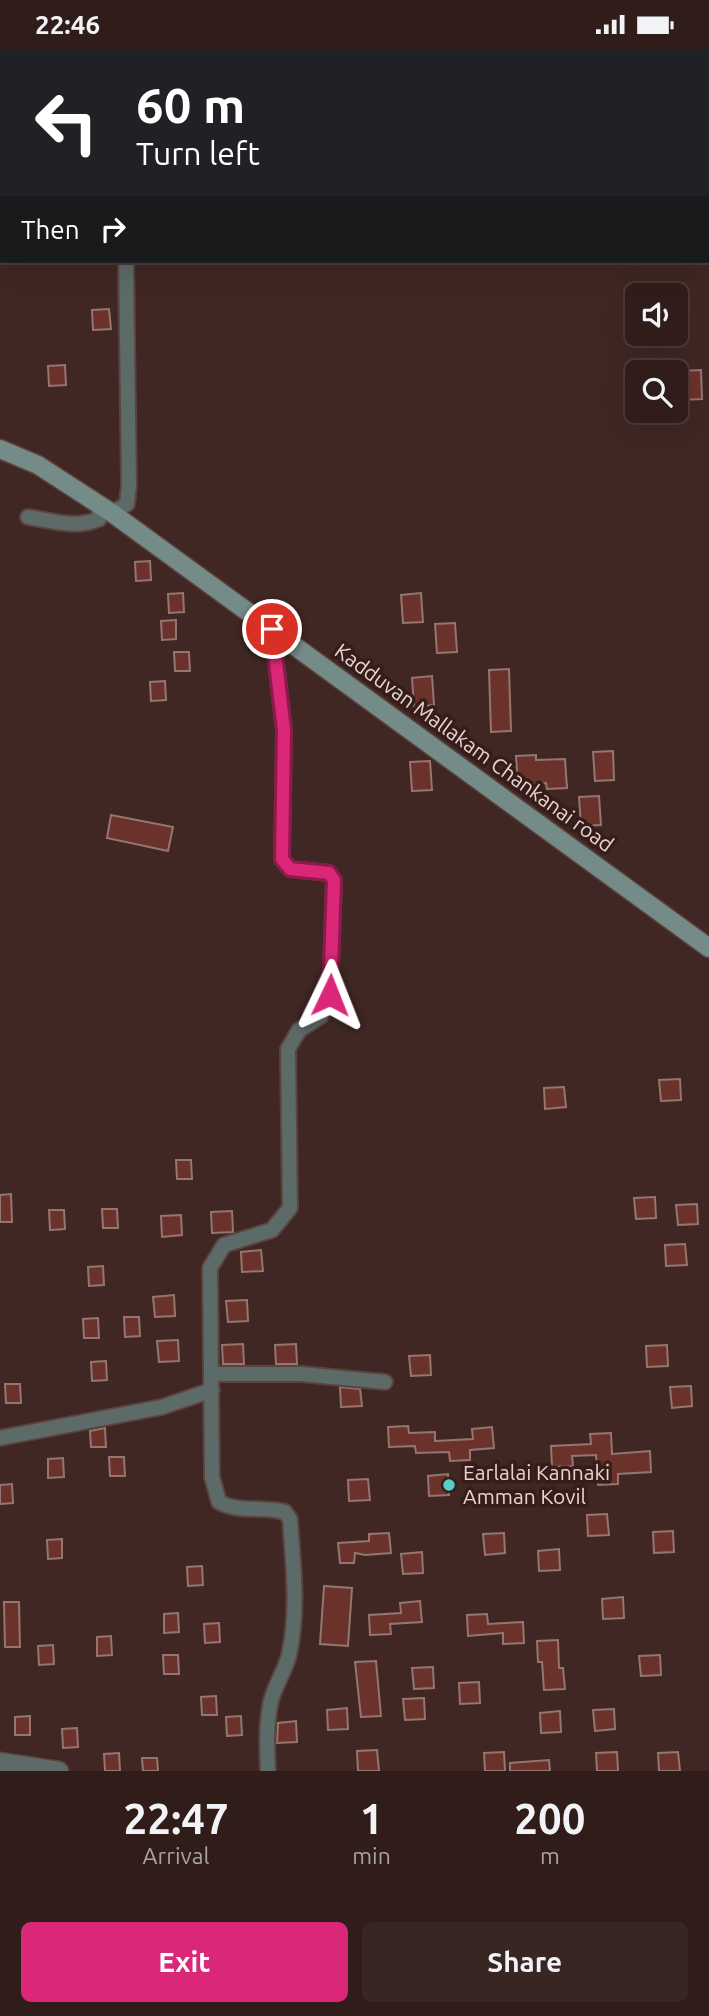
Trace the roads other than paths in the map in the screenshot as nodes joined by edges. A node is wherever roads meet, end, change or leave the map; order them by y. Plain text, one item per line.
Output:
1 (126, 263) edge
2 (0, 449) edge
3 (106, 509) junction
4 (28, 517) dead end
5 (272, 629) junction
6 (709, 949) edge
7 (212, 1374) junction
8 (385, 1382) dead end
9 (212, 1390) junction
10 (0, 1438) edge
11 (0, 1762) edge
12 (60, 1771) edge
13 (268, 1771) edge

1 - 3 street
2 - 3 main road, Kadduvan Mallakam Chankanai road
3 - 4 street
3 - 5 main road, Kadduvan Mallakam Chankanai road
5 - 6 main road, Kadduvan Mallakam Chankanai road
5 - 7 street
7 - 8 street
7 - 9 street
9 - 10 street
9 - 13 street
11 - 12 street

